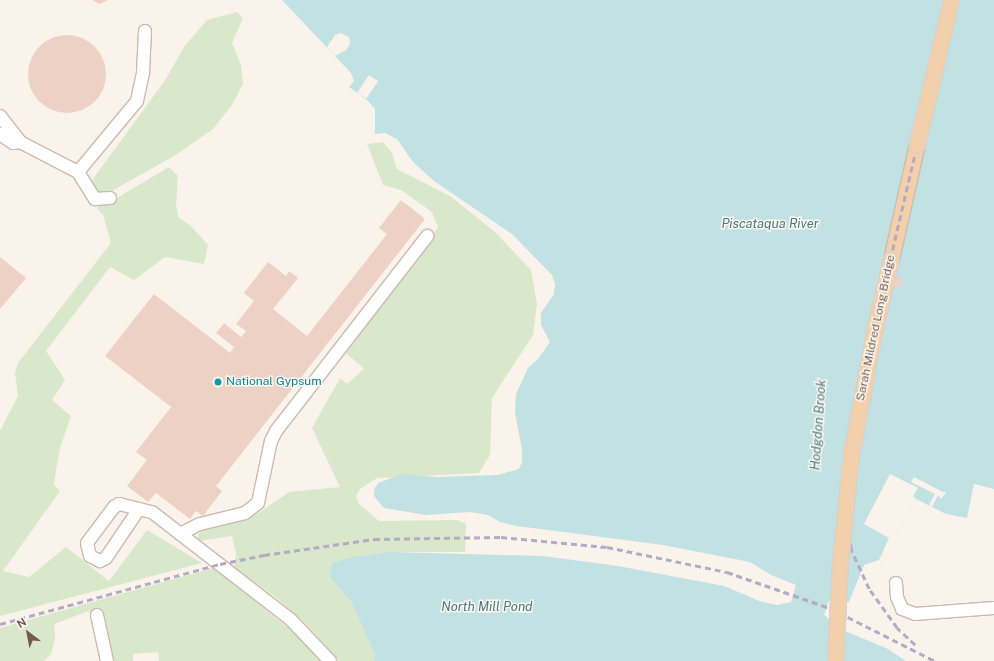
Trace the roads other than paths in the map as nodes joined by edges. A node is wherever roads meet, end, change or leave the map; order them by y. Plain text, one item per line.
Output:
1 (951, 0) edge
2 (145, 31) dead end
3 (0, 116) edge
4 (0, 134) edge
5 (20, 142) junction
6 (78, 172) junction
7 (110, 198) dead end
8 (427, 236) dead end
9 (139, 509) junction
10 (180, 534) junction
11 (896, 583) dead end
12 (994, 608) edge
13 (97, 615) dead end
14 (107, 661) edge
15 (330, 661) edge
16 (835, 661) edge

1 - 16 main road, Sarah Mildred Long Bridge, bridge
2 - 6 street
3 - 5 street
4 - 5 street
5 - 6 street
6 - 7 street
8 - 10 street
9 - 9 street
9 - 10 street
10 - 15 street
11 - 12 street
13 - 14 street

